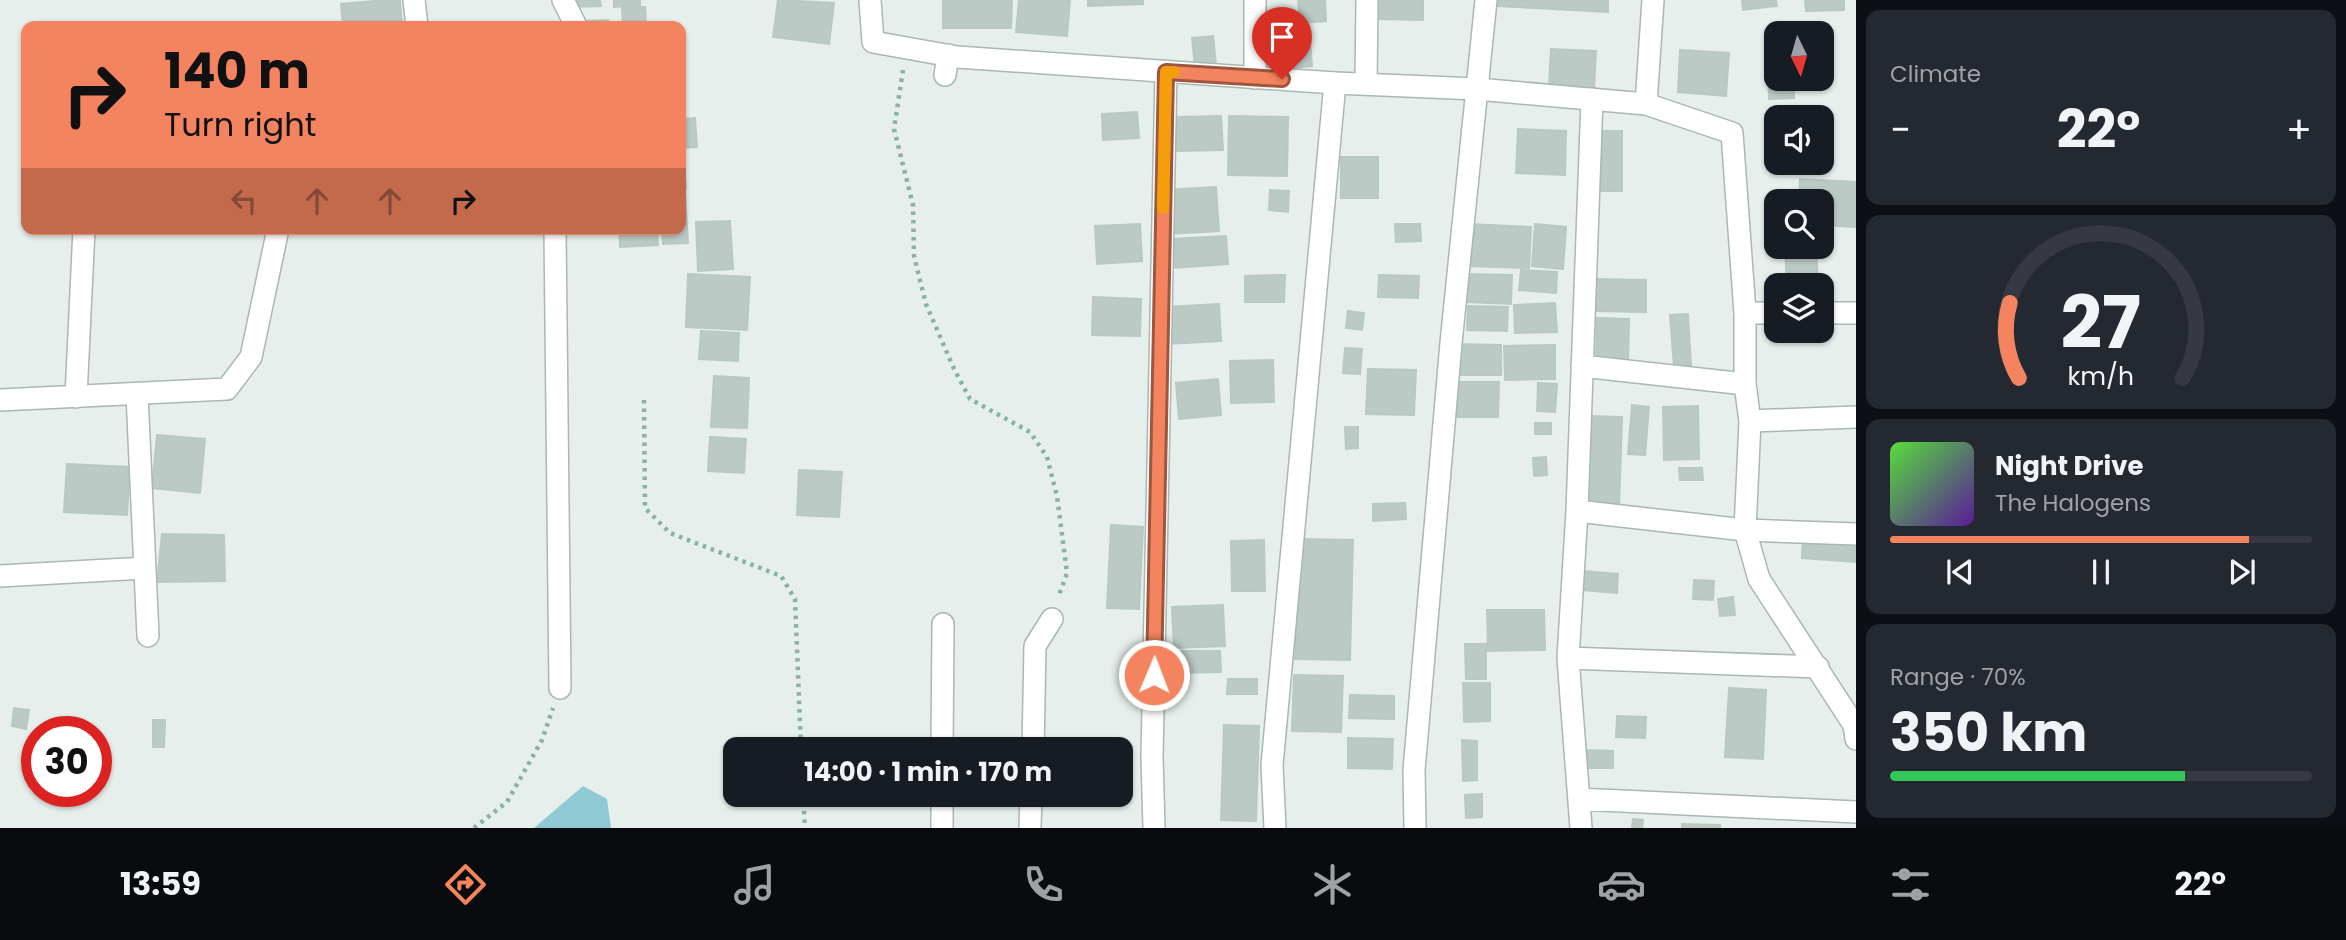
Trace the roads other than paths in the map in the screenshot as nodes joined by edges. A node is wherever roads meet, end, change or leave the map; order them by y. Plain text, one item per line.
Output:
1 (414, 0) edge
2 (563, 0) edge
3 (870, 0) edge
4 (1255, 0) edge
5 (1367, 0) edge
6 (1486, 0) edge
7 (1653, 0) edge
8 (416, 21) edge
9 (574, 21) edge
10 (1166, 72) junction
11 (1255, 78) junction
12 (1335, 83) junction
13 (1366, 84) junction
14 (1477, 89) junction
15 (1592, 99) junction
16 (1646, 104) junction
17 (84, 235) edge
18 (277, 235) edge
19 (555, 235) edge
20 (1745, 313) junction
21 (1764, 313) edge
22 (1834, 313) edge
23 (1856, 313) edge
24 (1582, 366) junction
25 (1745, 384) junction
26 (137, 394) junction
27 (76, 397) junction
28 (0, 400) edge
29 (1856, 417) edge
30 (1750, 421) junction
31 (1577, 511) junction
32 (1745, 530) junction
33 (1856, 534) edge
34 (145, 568) junction
35 (0, 576) edge
36 (1052, 619) road end
37 (943, 624) dead end
38 (148, 636) dead end
39 (1568, 658) junction
40 (1818, 667) junction
41 (561, 688) road end
42 (942, 737) edge
43 (1033, 737) edge
44 (1856, 739) edge
45 (1579, 799) junction
46 (942, 807) edge
47 (1031, 807) edge
48 (1856, 812) edge
49 (942, 828) edge
50 (1030, 828) edge
51 (1154, 828) edge
52 (1275, 828) edge
53 (1415, 828) edge
54 (1581, 828) edge

1 - 8 street
2 - 9 street
3 - 10 street
4 - 11 street
5 - 13 street
6 - 14 street
7 - 16 street
10 - 11 street
10 - 51 street
11 - 12 street
12 - 13 street
12 - 52 street
13 - 14 street
14 - 15 street
14 - 53 street
15 - 16 street
15 - 24 street
16 - 20 street
17 - 27 street
18 - 26 street
19 - 41 street
20 - 21 street
20 - 25 street
22 - 23 street
24 - 25 street
24 - 31 street
25 - 30 street
26 - 27 street
26 - 34 street
27 - 28 street
29 - 30 street
30 - 32 street
31 - 32 street
31 - 39 street
32 - 33 street
32 - 40 street
34 - 35 street
34 - 38 street
36 - 43 street
37 - 42 street
39 - 40 street
39 - 45 street
40 - 44 street
45 - 48 street
45 - 54 street
46 - 49 street
47 - 50 street

